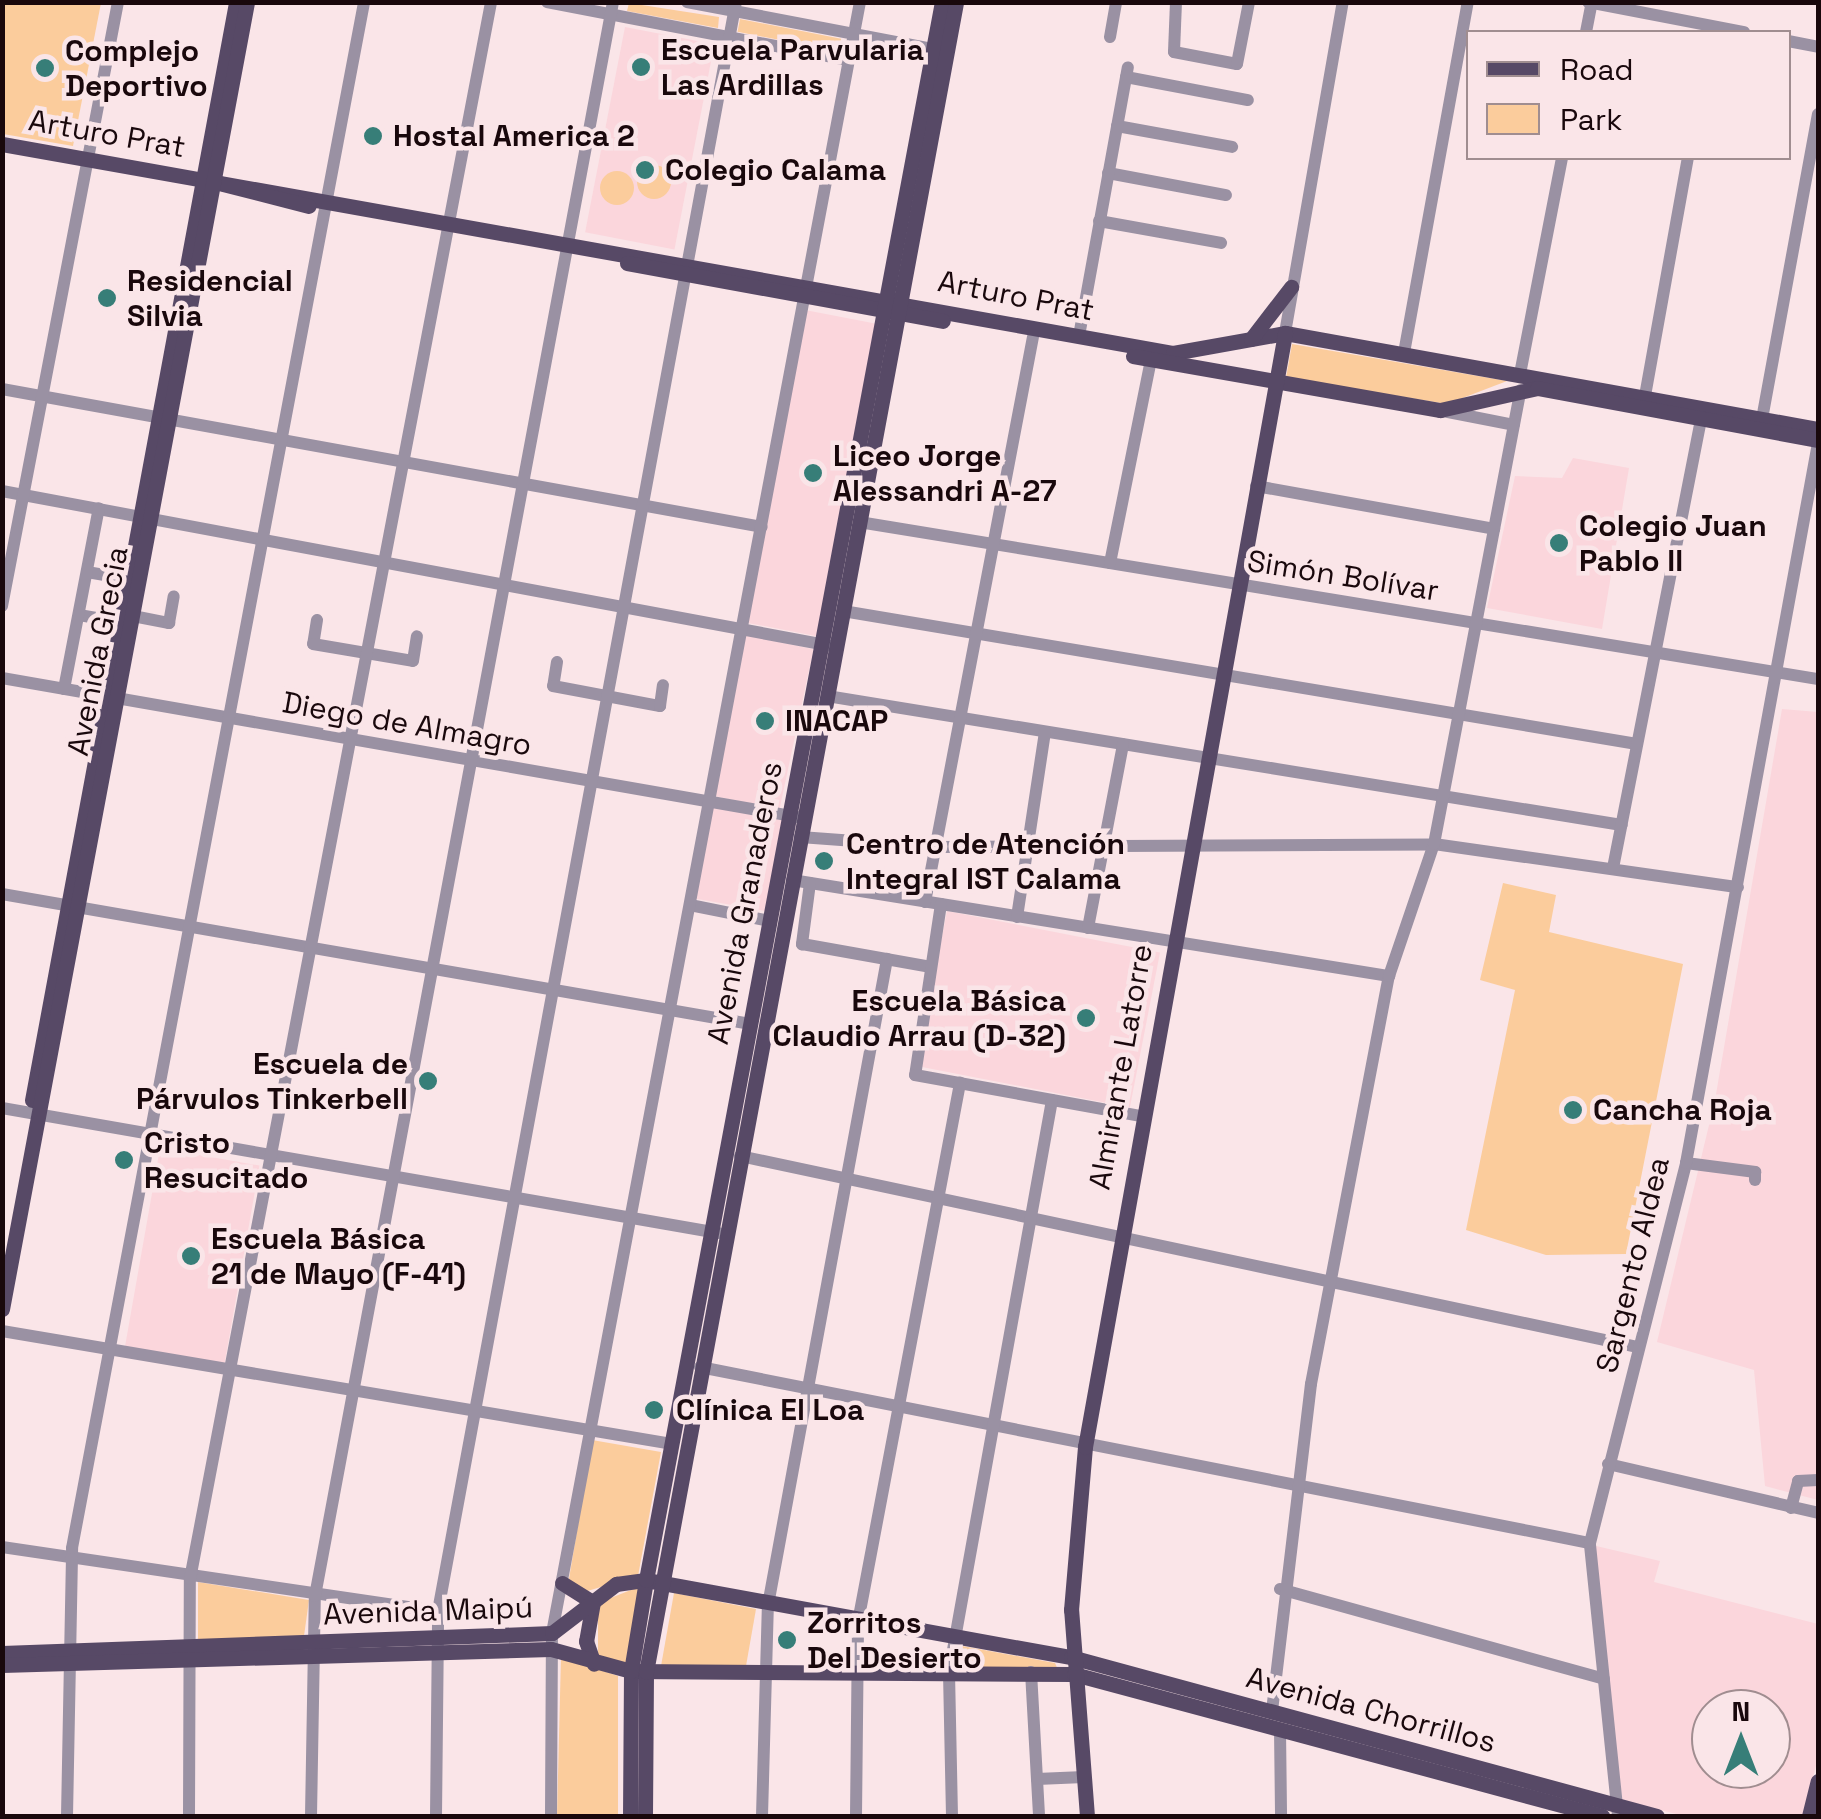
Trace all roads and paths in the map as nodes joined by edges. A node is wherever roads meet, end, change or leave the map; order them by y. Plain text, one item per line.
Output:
1 (118, 2) edge
2 (236, 2) edge
3 (248, 2) edge
4 (364, 2) edge
5 (491, 2) edge
6 (547, 2) edge
7 (687, 2) edge
8 (860, 2) edge
9 (942, 2) edge
10 (956, 2) edge
11 (1116, 2) edge
12 (1176, 2) edge
13 (1249, 2) edge
14 (1343, 2) edge
15 (1468, 2) edge
16 (1591, 3) edge
17 (735, 7) edge
18 (612, 9) edge
19 (1711, 29) edge
20 (1586, 30) edge
21 (854, 34) junction
22 (730, 37) junction
23 (1110, 38) dead end
24 (1791, 42) edge
25 (1818, 47) edge
26 (934, 50) junction
27 (849, 60) junction
28 (1248, 100) dead end
29 (1818, 114) edge
30 (1117, 126) junction
31 (2, 144) edge
32 (1232, 146) dead end
33 (89, 159) junction
34 (1562, 160) edge
35 (1688, 160) edge
36 (1108, 174) junction
37 (210, 181) junction
38 (1226, 195) dead end
39 (325, 204) junction
40 (1099, 222) junction
41 (448, 226) junction
42 (1220, 243) dead end
43 (566, 247) junction
44 (685, 269) junction
45 (1291, 286) junction
46 (806, 291) junction
47 (893, 306) junction
48 (1285, 333) junction
49 (1078, 336) junction
50 (1032, 337) junction
51 (1251, 338) junction
52 (1404, 353) junction
53 (1151, 360) junction
54 (1520, 382) junction
55 (1275, 384) junction
56 (2, 389) edge
57 (1645, 396) junction
58 (43, 397) junction
59 (1440, 410) junction
60 (164, 419) junction
61 (1701, 419) junction
62 (1762, 419) junction
63 (1514, 425) junction
64 (1818, 428) edge
65 (279, 441) junction
66 (1818, 441) edge
67 (402, 463) junction
68 (520, 484) junction
69 (1256, 486) junction
70 (2, 491) edge
71 (24, 495) junction
72 (642, 506) junction
73 (99, 508) junction
74 (146, 516) junction
75 (859, 522) junction
76 (762, 527) junction
77 (1494, 529) junction
78 (261, 537) junction
79 (995, 544) junction
80 (384, 559) junction
81 (1110, 563) junction
82 (87, 572) junction
83 (128, 579) junction
84 (502, 582) junction
85 (1237, 584) junction
86 (174, 596) dead end
87 (623, 604) junction
88 (2, 606) edge
89 (843, 611) junction
90 (79, 615) junction
91 (126, 619) junction
92 (318, 620) dead end
93 (1475, 623) junction
94 (744, 629) junction
95 (977, 635) junction
96 (417, 636) dead end
97 (829, 645) junction
98 (1654, 652) junction
99 (366, 653) junction
100 (557, 662) dead end
101 (1772, 672) junction
102 (1221, 674) junction
103 (2, 678) edge
104 (1818, 679) edge
105 (663, 685) dead end
106 (64, 689) junction
107 (606, 695) junction
108 (827, 696) junction
109 (112, 697) junction
110 (1458, 717) junction
111 (226, 718) junction
112 (960, 718) junction
113 (1045, 732) junction
114 (349, 739) junction
115 (1123, 744) junction
116 (1637, 744) junction
117 (1206, 758) junction
118 (469, 760) junction
119 (591, 781) junction
120 (1444, 796) junction
121 (711, 799) junction
122 (796, 816) junction
123 (1622, 825) junction
124 (800, 837) junction
125 (1191, 840) junction
126 (1104, 844) junction
127 (1434, 844) junction
128 (1028, 846) junction
129 (937, 847) junction
130 (1613, 868) junction
131 (792, 880) junction
132 (810, 884) junction
133 (1738, 887) junction
134 (2, 894) edge
135 (925, 902) junction
136 (941, 904) junction
137 (690, 905) junction
138 (73, 906) junction
139 (1017, 917) junction
140 (770, 921) junction
141 (186, 927) junction
142 (1088, 928) junction
143 (1172, 942) junction
144 (309, 948) junction
145 (887, 960) junction
146 (931, 967) junction
147 (430, 969) junction
148 (1388, 976) junction
149 (552, 990) junction
150 (671, 1010) junction
151 (751, 1024) junction
152 (960, 1083) junction
153 (1052, 1100) junction
154 (2, 1108) edge
155 (35, 1113) junction
156 (1140, 1116) junction
157 (150, 1132) junction
158 (270, 1154) junction
159 (740, 1156) junction
160 (392, 1175) junction
161 (847, 1178) junction
162 (514, 1197) junction
163 (939, 1198) junction
164 (1031, 1218) junction
165 (635, 1219) junction
166 (718, 1233) junction
167 (1118, 1236) junction
168 (2, 1253) edge
169 (1333, 1282) junction
170 (2, 1309) edge
171 (2, 1331) edge
172 (1637, 1347) junction
173 (108, 1349) junction
174 (700, 1367) junction
175 (228, 1370) junction
176 (353, 1390) junction
177 (808, 1390) junction
178 (474, 1410) junction
179 (900, 1410) junction
180 (993, 1428) junction
181 (589, 1429) junction
182 (672, 1444) junction
183 (1085, 1447) junction
184 (1608, 1464) junction
185 (1818, 1480) edge
186 (1296, 1486) junction
187 (1791, 1508) junction
188 (1818, 1513) edge
189 (1590, 1544) junction
190 (2, 1547) edge
191 (70, 1558) junction
192 (190, 1579) junction
193 (654, 1582) junction
194 (562, 1583) junction
195 (1280, 1588) junction
196 (315, 1596) junction
197 (593, 1602) junction
198 (768, 1606) junction
199 (438, 1611) junction
200 (858, 1622) junction
201 (955, 1640) junction
202 (552, 1641) junction
203 (436, 1647) junction
204 (313, 1650) junction
205 (2, 1653) edge
206 (189, 1655) junction
207 (68, 1657) junction
208 (594, 1664) junction
209 (2, 1665) edge
210 (1073, 1666) junction
211 (638, 1671) junction
212 (760, 1672) junction
213 (949, 1672) junction
214 (1032, 1672) junction
215 (851, 1673) junction
216 (1604, 1678) junction
217 (1272, 1711) junction
218 (1280, 1730) junction
219 (1436, 1764) junction
220 (1084, 1777) junction
221 (1037, 1780) junction
222 (1818, 1781) edge
223 (1618, 1811) edge
224 (67, 1816) edge
225 (189, 1816) edge
226 (312, 1816) edge
227 (436, 1816) edge
228 (551, 1816) edge
229 (630, 1816) edge
230 (645, 1816) edge
231 (762, 1816) edge
232 (856, 1816) edge
233 (952, 1816) edge
234 (1039, 1816) edge
235 (1087, 1816) edge
236 (1281, 1816) edge
237 (1602, 1816) edge
238 (1657, 1816) edge
239 (1809, 1816) edge

1 - 33 street
2 - 37 main road, Avenida Grecia
3 - 37 main road, Avenida Grecia
4 - 39 street
5 - 41 street
6 - 18 street
7 - 17 street
8 - 21 street
9 - 26 main road, Avenida Granaderos
10 - 47 main road, Avenida Granaderos
11 - 23 street
12 - 13 street
14 - 45 street
15 - 52 street
16 - 19 street
16 - 20 street
17 - 21 street
17 - 22 street
18 - 22 street
18 - 43 street
21 - 26 street
21 - 27 street
22 - 27 street
22 - 44 street
24 - 25 street
26 - 47 main road, Avenida Granaderos
27 - 46 street
28 - 30 street
29 - 62 street
30 - 32 street
30 - 36 street
31 - 33 main road, Arturo Prat
33 - 37 main road, Arturo Prat
33 - 58 street
34 - 54 street
35 - 57 street
36 - 38 street
36 - 40 street
37 - 39 main road, Arturo Prat
37 - 60 main road, Avenida Grecia
39 - 41 main road, Arturo Prat
39 - 65 street
40 - 42 street
40 - 49 street
41 - 43 main road, Arturo Prat
41 - 67 street
43 - 44 main road, Arturo Prat
43 - 68 street
44 - 46 main road, Arturo Prat
44 - 72 street
45 - 48 street
45 - 51 main road
46 - 47 main road, Arturo Prat
46 - 76 street
47 - 49 main road, Arturo Prat
47 - 50 main road, Arturo Prat
47 - 75 main road, Avenida Granaderos
47 - 97 main road, Avenida Granaderos
48 - 51 main road, Arturo Prat
48 - 52 main road, Arturo Prat
48 - 55 main road, Almirante Latorre
49 - 51 main road, Arturo Prat
50 - 53 main road, Arturo Prat
50 - 79 street
52 - 54 main road, Arturo Prat
53 - 55 main road, Arturo Prat
53 - 81 street
54 - 57 main road, Arturo Prat
54 - 59 main road, Arturo Prat
54 - 61 main road, Arturo Prat
54 - 63 street
55 - 59 main road, Arturo Prat
55 - 69 main road, Almirante Latorre
56 - 58 street
57 - 62 main road, Arturo Prat
58 - 60 street
58 - 71 street
59 - 63 street, Arturo Prat
60 - 65 street
60 - 74 main road, Avenida Grecia
61 - 66 main road, Arturo Prat
61 - 98 street
62 - 64 main road, Arturo Prat
63 - 77 street
65 - 67 street
65 - 78 street
66 - 101 street, Sargento Aldea
67 - 68 street
67 - 80 street
68 - 72 street
68 - 84 street
69 - 77 street
69 - 85 main road, Almirante Latorre
70 - 71 street
71 - 73 street
71 - 88 street
72 - 76 street
72 - 87 street
73 - 74 street
73 - 82 street
74 - 78 street
74 - 83 main road, Avenida Grecia
74 - 91 main road, Avenida Grecia
75 - 79 street, Simón Bolívar
75 - 89 main road, Avenida Granaderos
76 - 94 street
77 - 93 street
78 - 80 street
78 - 111 street
79 - 81 street, Simón Bolívar
79 - 95 street
80 - 84 street
80 - 99 street
81 - 85 street, Simón Bolívar
82 - 83 street
82 - 90 street
83 - 91 main road, Avenida Grecia
84 - 87 street
84 - 118 street
85 - 93 street, Simón Bolívar
85 - 102 main road, Almirante Latorre
86 - 91 street
87 - 94 street
87 - 107 street
89 - 95 street
89 - 97 main road, Avenida Granaderos
90 - 91 street
90 - 106 street
91 - 109 main road, Avenida Grecia
92 - 99 street
93 - 98 street, Simón Bolívar
93 - 110 street
94 - 97 street
94 - 121 street
95 - 102 street
95 - 112 street
96 - 99 street
97 - 108 main road, Avenida Granaderos
97 - 122 main road, Avenida Granaderos
98 - 101 street, Simón Bolívar
98 - 116 street
99 - 114 street
100 - 107 street
101 - 104 street, Simón Bolívar
101 - 133 street, Sargento Aldea
102 - 110 street
102 - 117 main road, Almirante Latorre
103 - 106 street, Diego de Almagro
105 - 107 street
106 - 109 street, Diego de Almagro
107 - 119 street
108 - 112 street
108 - 122 main road, Avenida Granaderos
109 - 111 street, Diego de Almagro
109 - 138 main road, Avenida Grecia
110 - 116 street
110 - 120 street
111 - 114 street, Diego de Almagro
111 - 141 street
112 - 113 street
112 - 129 street
113 - 115 street
113 - 128 street
114 - 118 street, Diego de Almagro
114 - 144 street
115 - 117 street
115 - 126 street
116 - 123 street
117 - 120 street
117 - 125 main road, Almirante Latorre
118 - 119 street, Diego de Almagro
118 - 147 street
119 - 121 street, Diego de Almagro
119 - 149 street
120 - 123 street
120 - 127 street
121 - 122 street, Diego de Almagro
121 - 137 street
122 - 124 main road, Avenida Granaderos
122 - 140 main road, Avenida Granaderos
123 - 130 street
124 - 129 street
124 - 131 main road, Avenida Granaderos
125 - 126 street
125 - 127 street
125 - 143 main road, Almirante Latorre
126 - 128 street
126 - 142 street
127 - 130 street
127 - 148 street
128 - 129 street
128 - 139 street
129 - 135 street
130 - 133 street
131 - 132 street
131 - 159 main road, Avenida Granaderos
132 - 135 street
132 - 145 street
133 - 172 street, Sargento Aldea
134 - 138 street
135 - 136 street
136 - 139 street
136 - 146 street
137 - 140 street
137 - 150 street
138 - 141 street
138 - 155 main road, Avenida Grecia
139 - 142 street
140 - 151 main road, Avenida Granaderos
141 - 144 street
141 - 157 street
142 - 143 street
143 - 148 street
143 - 156 main road, Almirante Latorre
144 - 147 street
144 - 158 street
145 - 146 street
145 - 161 street
146 - 152 street
147 - 149 street
147 - 160 street
148 - 169 street
149 - 150 street
149 - 162 street
150 - 151 street
150 - 165 street
151 - 166 main road, Avenida Granaderos
152 - 153 street
152 - 163 street
153 - 156 street
153 - 164 street
154 - 155 street
155 - 157 street
155 - 168 main road, Avenida Grecia
155 - 170 main road, Avenida Grecia
156 - 167 main road, Almirante Latorre
157 - 158 street
157 - 173 street
158 - 160 street
158 - 175 street
159 - 161 street
159 - 166 main road, Avenida Granaderos
160 - 162 street
160 - 176 street
161 - 163 street
161 - 177 street
162 - 165 street
162 - 178 street
163 - 164 street
163 - 179 street
164 - 167 street
164 - 180 street
165 - 166 street
165 - 181 street
166 - 174 main road, Avenida Granaderos
166 - 182 main road, Avenida Granaderos
167 - 169 street
167 - 183 main road, Almirante Latorre
169 - 172 street
169 - 186 street
171 - 173 street
172 - 184 street, Sargento Aldea
173 - 175 street
173 - 191 street
174 - 177 street
174 - 193 main road, Avenida Granaderos
175 - 176 street
175 - 192 street
176 - 178 street
176 - 196 street
177 - 179 street
177 - 198 street
178 - 181 street
178 - 199 street
179 - 180 street
179 - 200 street
180 - 183 street
180 - 201 street
181 - 182 street
181 - 194 street
182 - 193 main road, Avenida Granaderos
183 - 186 street
183 - 210 main road, Almirante Latorre
184 - 187 street
184 - 189 street, Sargento Aldea
185 - 187 street
186 - 189 street
186 - 195 street
187 - 188 street
189 - 216 street, Sargento Aldea
190 - 191 street
191 - 192 street
191 - 207 street
192 - 196 street
192 - 206 street
193 - 197 main road, Avenida Maipú
193 - 198 main road
193 - 211 main road, Avenida Granaderos
194 - 197 main road
194 - 202 street
195 - 216 street
195 - 217 street
196 - 199 street
196 - 204 street
197 - 202 main road, Avenida Maipú
197 - 208 main road
198 - 200 main road
198 - 212 street
199 - 203 street
200 - 201 main road
200 - 215 street
201 - 210 main road
201 - 213 street
202 - 203 main road, Avenida Maipú
202 - 208 main road, Avenida Maipú
202 - 228 street
203 - 204 main road, Avenida Maipú
203 - 227 street
204 - 206 main road, Avenida Maipú
204 - 226 street
205 - 207 main road, Avenida Maipú
206 - 207 main road, Avenida Maipú
206 - 225 street
207 - 209 main road, Avenida Maipú
207 - 224 street
208 - 211 main road, Avenida Maipú
210 - 214 main road, Avenida Maipú
210 - 217 main road, Avenida Chorrillos
210 - 218 main road, Avenida Chorrillos
210 - 220 main road, Almirante Latorre
211 - 212 main road, Avenida Maipú
211 - 229 main road, Avenida Granaderos
211 - 230 main road, Avenida Granaderos
212 - 215 main road, Avenida Maipú
212 - 231 street
213 - 214 main road, Avenida Maipú
213 - 215 main road, Avenida Maipú
213 - 233 street
214 - 221 street
215 - 232 street
216 - 223 street, Sargento Aldea
217 - 219 main road, Avenida Chorrillos
218 - 219 main road, Avenida Chorrillos
218 - 236 street
219 - 223 main road, Avenida Chorrillos
219 - 237 main road, Avenida Chorrillos
220 - 221 street
220 - 235 main road, Almirante Latorre
221 - 234 street
222 - 239 main road
223 - 238 main road, Avenida Chorrillos

